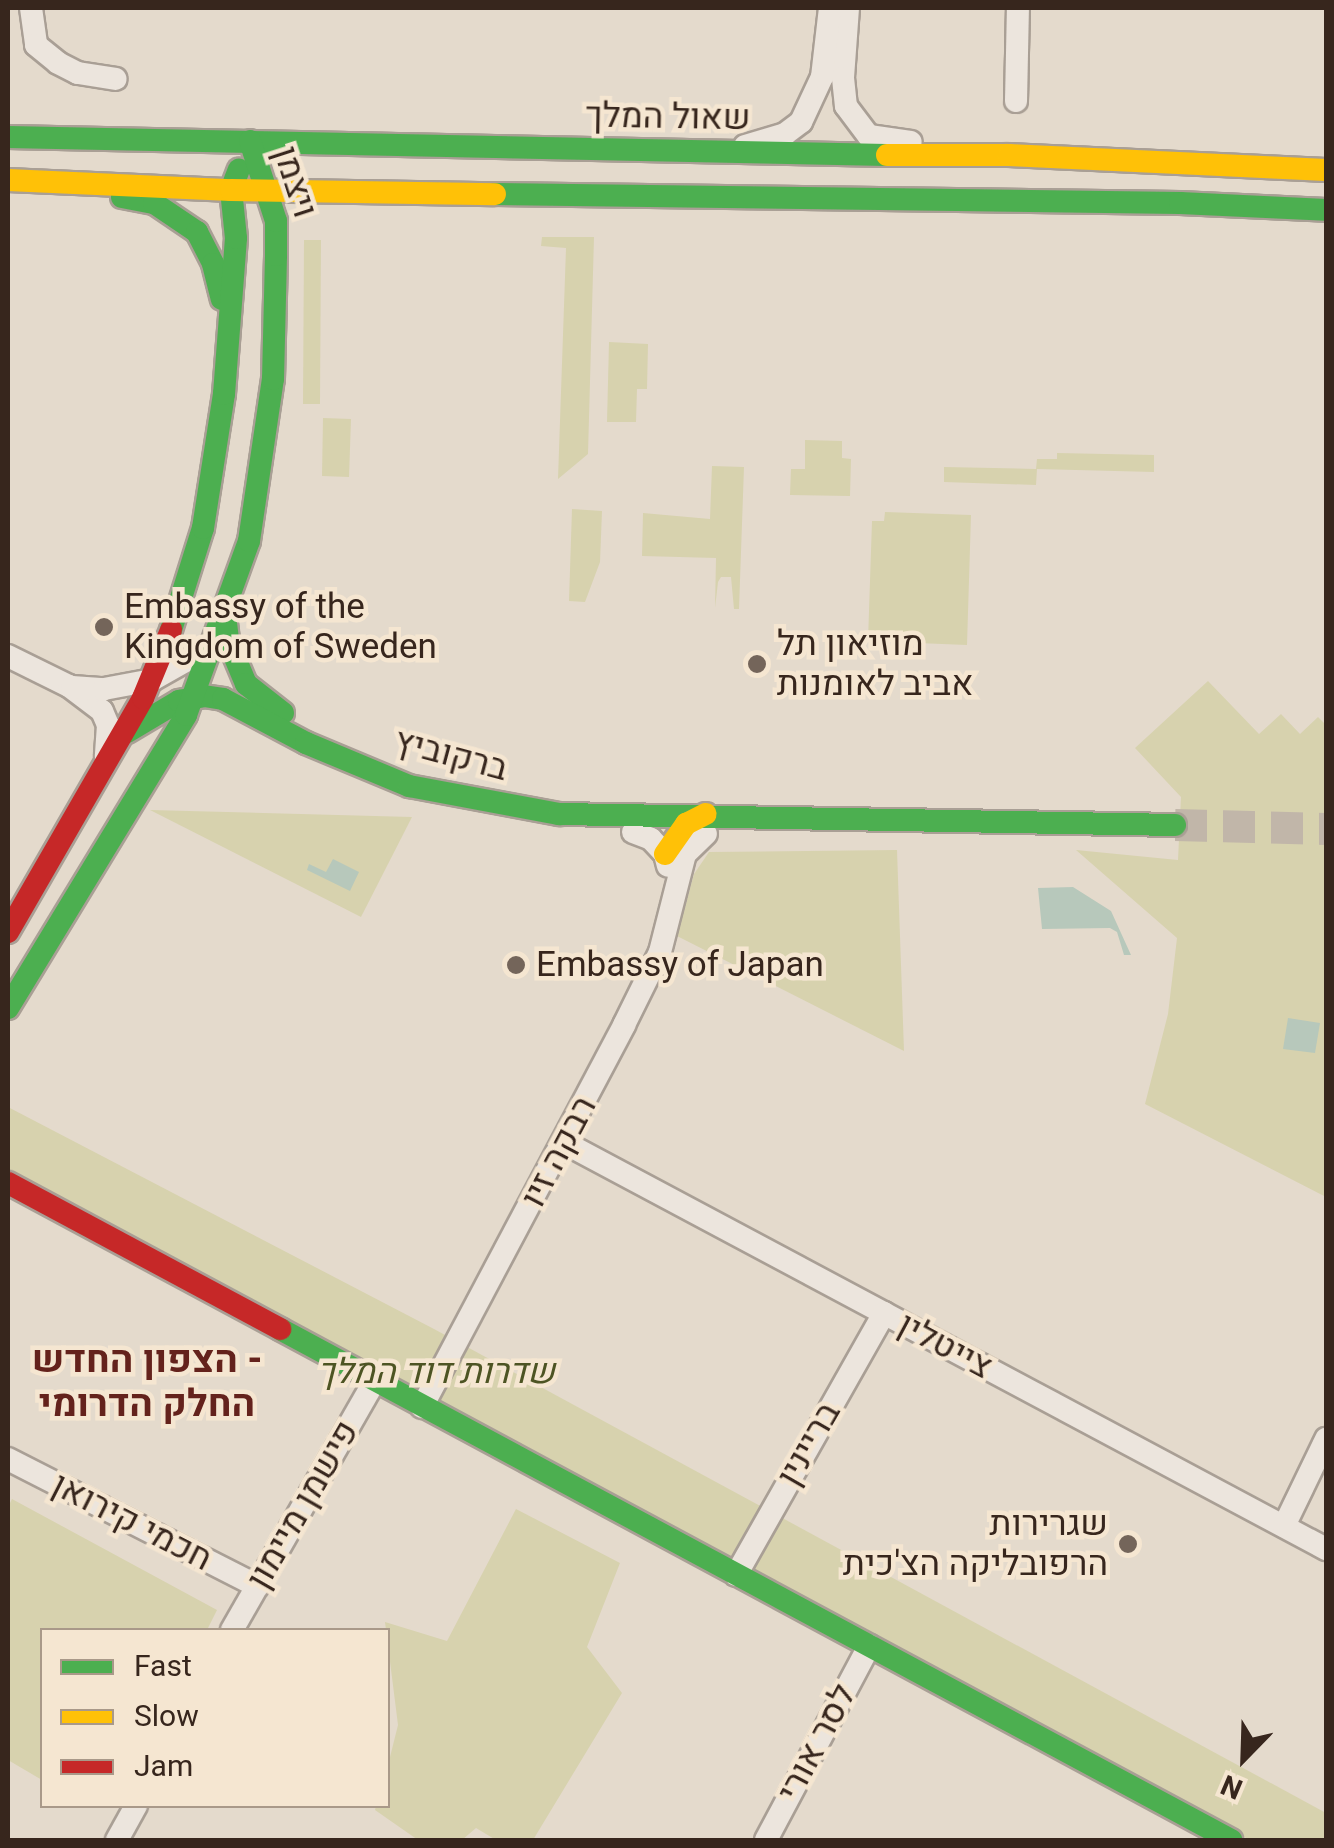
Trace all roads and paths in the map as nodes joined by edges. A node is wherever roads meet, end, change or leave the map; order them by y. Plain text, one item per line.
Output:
1 (31, 8) edge
2 (830, 8) edge
3 (848, 8) edge
4 (1018, 8) edge
5 (116, 79) dead end
6 (1016, 101) dead end
7 (8, 137) edge
8 (250, 142) junction
9 (713, 154) junction
10 (1008, 154) junction
11 (1326, 170) edge
12 (8, 180) edge
13 (44, 181) junction
14 (265, 188) junction
15 (231, 190) junction
16 (1326, 210) edge
17 (229, 323) junction
18 (177, 610) junction
19 (222, 625) junction
20 (8, 656) edge
21 (180, 668) junction
22 (152, 680) junction
23 (68, 686) junction
24 (195, 697) junction
25 (127, 732) junction
26 (103, 770) junction
27 (403, 784) junction
28 (706, 824) junction
29 (1175, 825) tunnel mouth
30 (633, 832) junction
31 (679, 833) junction
32 (665, 854) junction
33 (673, 890) junction
34 (8, 932) edge
35 (8, 1008) edge
36 (564, 1143) junction
37 (8, 1183) edge
38 (884, 1313) junction
39 (375, 1380) junction
40 (422, 1406) junction
41 (1326, 1439) edge
42 (8, 1459) edge
43 (1284, 1526) junction
44 (1326, 1549) edge
45 (736, 1575) junction
46 (257, 1586) junction
47 (233, 1628) edge
48 (869, 1646) junction
49 (135, 1808) edge
50 (117, 1840) edge
51 (766, 1840) edge
52 (1231, 1840) edge

1 - 5 street
2 - 9 street
3 - 10 street
4 - 6 street
7 - 8 street, שאול המלך
8 - 9 street, שאול המלך
8 - 14 street, ויצמן
8 - 15 street, ויצמן
9 - 10 street, שאול המלך
10 - 11 street, שאול המלך
12 - 13 street
13 - 15 street
13 - 17 street
14 - 15 street
14 - 16 street
14 - 19 street, ויצמן
15 - 17 street, ויצמן
17 - 18 street, ויצמן
18 - 21 street, ויצמן
18 - 22 street, ויצמן
19 - 21 street
19 - 24 street, ויצמן
19 - 27 street
20 - 23 street
21 - 22 street
21 - 24 street, ויצמן
22 - 23 street
22 - 25 street, ויצמן
23 - 26 street
24 - 25 street
24 - 27 street, ברקוביץ
24 - 30 street, ברקוביץ
24 - 35 street, ויצמן
25 - 26 street, ויצמן
26 - 34 street, ויצמן
27 - 28 street, ברקוביץ
28 - 29 street, ברקוביץ
28 - 31 street
28 - 33 street, רבקה זיו
30 - 31 street, ברקוביץ
30 - 32 street
31 - 32 street
32 - 33 street, רבקה זיו
33 - 36 street, רבקה זיו
36 - 38 street, צייטלין
36 - 40 street, רבקה זיו
37 - 39 street
38 - 43 street, צייטלין
38 - 45 street, בריינין
39 - 40 street
39 - 46 street, פישמן מיימון
40 - 45 street
41 - 43 street
42 - 46 street, חכמי קירואן
43 - 44 street, צייטלין
45 - 48 street
46 - 47 street, פישמן מיימון
48 - 51 street, לסר אורי
48 - 52 street
49 - 50 street

